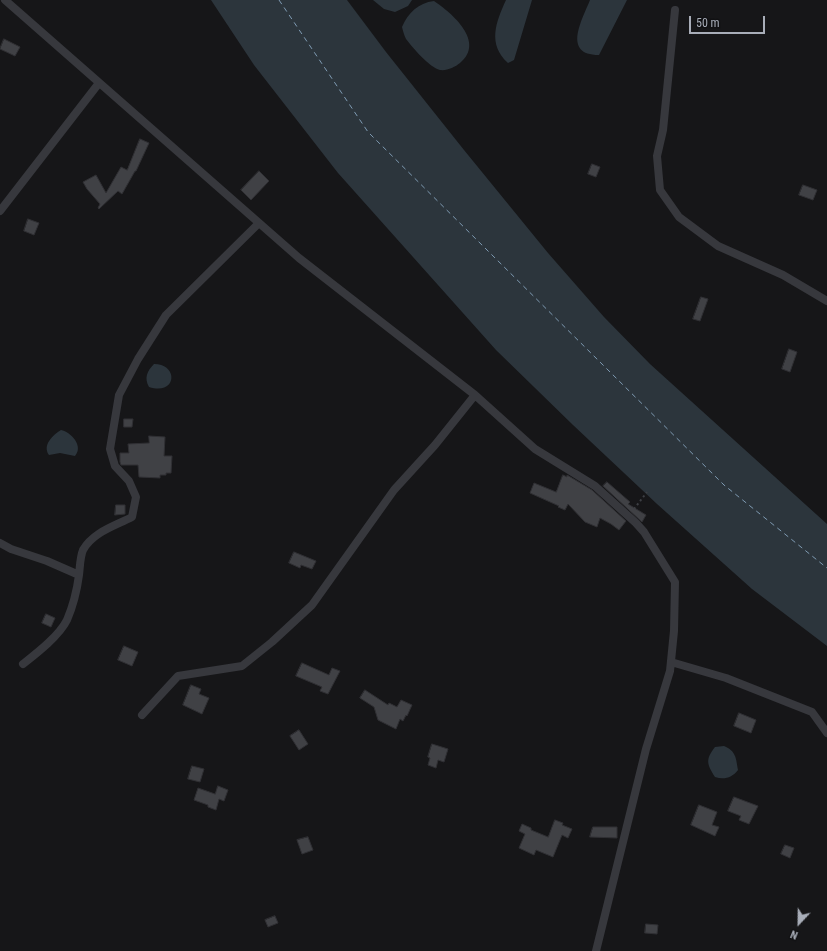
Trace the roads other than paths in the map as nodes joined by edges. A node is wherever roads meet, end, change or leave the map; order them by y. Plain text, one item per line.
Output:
1 (5, 0) edge
2 (675, 10) dead end
3 (99, 83) junction
4 (0, 211) edge
5 (259, 223) junction
6 (827, 301) edge
7 (475, 395) junction
8 (0, 543) edge
9 (79, 575) junction
10 (671, 662) junction
11 (23, 664) dead end
12 (142, 714) dead end
13 (827, 733) edge
14 (596, 951) edge

1 - 3 street
2 - 6 street
3 - 4 street
3 - 5 street
5 - 7 street
5 - 9 street
7 - 10 street
7 - 12 street
8 - 9 street
9 - 11 street
10 - 13 street
10 - 14 street

